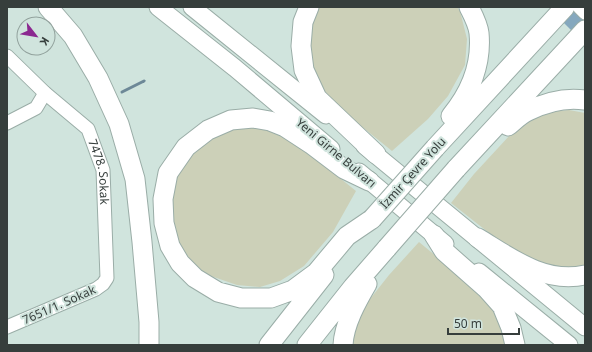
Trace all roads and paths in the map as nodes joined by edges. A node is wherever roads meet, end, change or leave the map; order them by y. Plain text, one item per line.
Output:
1 (48, 7) edge
2 (158, 7) edge
3 (192, 7) edge
4 (309, 7) edge
5 (469, 7) edge
6 (565, 7) edge
7 (579, 7) edge
8 (585, 13) edge
9 (585, 30) edge
10 (7, 56) edge
11 (45, 93) junction
12 (585, 100) edge
13 (7, 122) edge
14 (435, 148) junction
15 (376, 154) junction
16 (456, 169) junction
17 (369, 181) junction
18 (372, 219) junction
19 (434, 235) junction
20 (478, 238) junction
21 (387, 248) junction
22 (585, 276) edge
23 (107, 278) joint
24 (7, 327) edge
25 (585, 327) edge
26 (149, 345) edge
27 (269, 345) edge
28 (307, 345) edge
29 (343, 345) edge
30 (515, 345) edge
31 (569, 345) edge

1 - 26 highway
2 - 17 main road, Yeni Girne Bulvarı
3 - 15 main road, Yeni Girne Bulvarı
4 - 15 highway
5 - 14 highway
6 - 14 highway, İzmir Çevre Yolu
7 - 8 street
9 - 16 highway
10 - 11 street, 7478. Sokak
11 - 13 street
11 - 23 street, 7478. Sokak
12 - 16 highway
14 - 18 highway, İzmir Çevre Yolu, bridge
15 - 20 main road, Yeni Girne Bulvarı
16 - 21 highway, bridge
17 - 18 highway
17 - 19 main road, Yeni Girne Bulvarı
18 - 27 highway, İzmir Çevre Yolu
19 - 30 highway
19 - 31 main road, Yeni Girne Bulvarı
20 - 22 highway
20 - 25 main road, Yeni Girne Bulvarı
21 - 28 highway
21 - 29 highway
23 - 24 street, 7651/1. Sokak

